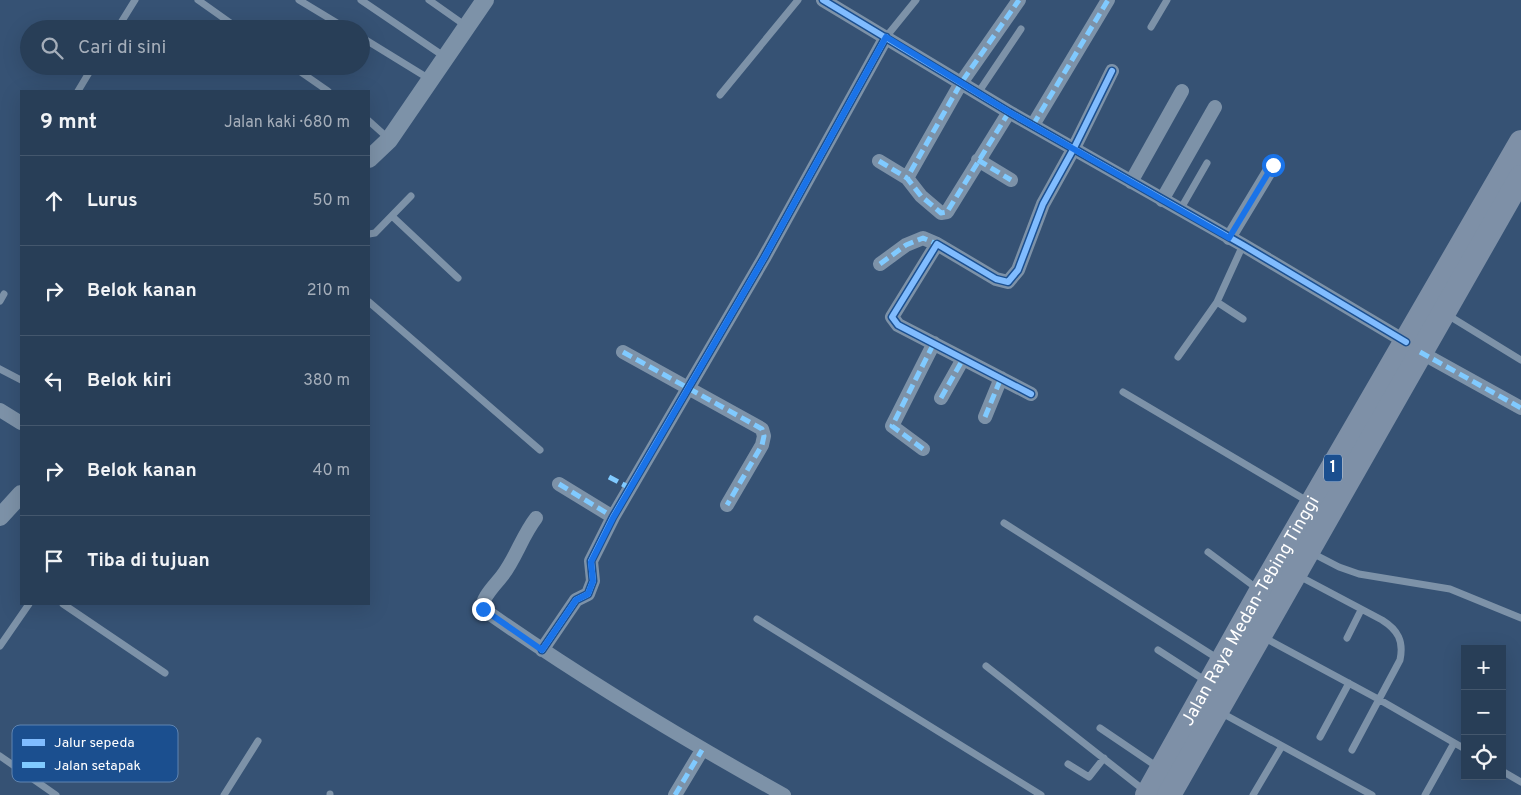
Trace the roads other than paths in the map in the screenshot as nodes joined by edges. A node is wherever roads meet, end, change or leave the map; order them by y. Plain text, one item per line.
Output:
1 (135, 0) edge
2 (198, 0) edge
3 (299, 0) edge
4 (361, 0) edge
5 (429, 0) edge
6 (485, 0) edge
7 (798, 0) edge
8 (823, 0) edge
9 (916, 0) edge
10 (1019, 0) edge
11 (1108, 0) edge
12 (1167, 0) edge
13 (123, 20) edge
14 (226, 20) edge
15 (332, 20) edge
16 (467, 26) junction
17 (1152, 26) dead end
18 (1021, 29) dead end
19 (886, 37) junction
20 (370, 43) edge
21 (446, 58) junction
22 (1112, 71) dead end
23 (88, 75) edge
24 (305, 75) edge
25 (431, 80) junction
26 (961, 83) junction
27 (79, 90) edge
28 (327, 90) edge
29 (1182, 91) dead end
30 (978, 93) junction
31 (720, 95) dead end
32 (1215, 107) dead end
33 (1009, 112) junction
34 (370, 122) edge
35 (1033, 125) junction
36 (389, 140) junction
37 (1521, 142) edge
38 (1074, 148) junction
39 (370, 158) edge
40 (978, 160) junction
41 (879, 161) dead end
42 (1207, 163) dead end
43 (1273, 165) dead end
44 (1521, 176) edge
45 (907, 178) junction
46 (1011, 180) dead end
47 (1131, 182) junction
48 (411, 196) dead end
49 (1162, 200) junction
50 (1180, 210) junction
51 (393, 217) junction
52 (370, 234) edge
53 (1229, 238) junction
54 (937, 244) junction
55 (1243, 245) junction
56 (880, 264) dead end
57 (458, 278) dead end
58 (1217, 302) junction
59 (370, 303) edge
60 (1443, 312) junction
61 (1243, 319) dead end
62 (934, 343) junction
63 (1413, 347) junction
64 (623, 352) dead end
65 (1178, 357) dead end
66 (963, 358) junction
67 (1521, 360) edge
68 (0, 369) edge
69 (1001, 378) junction
70 (20, 379) edge
71 (688, 387) junction
72 (1123, 392) dead end
73 (1031, 394) dead end
74 (942, 398) dead end
75 (1521, 408) edge
76 (0, 410) edge
77 (985, 418) dead end
78 (20, 422) edge
79 (923, 449) dead end
80 (540, 450) dead end
81 (559, 484) dead end
82 (20, 495) edge
83 (1312, 504) junction
84 (727, 505) dead end
85 (0, 517) edge
86 (536, 518) dead end
87 (613, 518) junction
88 (1004, 523) dead end
89 (1307, 550) junction
90 (1208, 552) dead end
91 (1294, 574) junction
92 (1261, 591) junction
93 (28, 605) edge
94 (64, 605) edge
95 (1361, 610) junction
96 (1521, 618) edge
97 (757, 619) dead end
98 (1260, 635) junction
99 (1347, 638) dead end
100 (0, 646) edge
101 (542, 650) junction
102 (1158, 650) dead end
103 (1222, 661) junction
104 (986, 666) dead end
105 (165, 673) dead end
106 (1349, 683) junction
107 (1210, 684) junction
108 (1380, 700) junction
109 (1218, 711) junction
110 (1100, 728) dead end
111 (1320, 737) dead end
112 (258, 741) dead end
113 (1454, 743) junction
114 (1282, 746) junction
115 (1461, 747) edge
116 (702, 750) junction
117 (1352, 750) dead end
118 (0, 756) edge
119 (1104, 758) junction
120 (12, 764) edge
121 (1068, 764) dead end
122 (1162, 770) junction
123 (1506, 773) edge
124 (37, 782) edge
125 (1521, 782) edge
126 (1154, 794) edge
127 (56, 795) edge
128 (224, 795) edge
129 (675, 795) edge
130 (784, 795) edge
131 (1041, 795) edge
132 (1253, 795) edge
133 (1372, 795) edge
134 (1425, 795) edge

1 - 13 lane
2 - 14 lane
3 - 15 lane
4 - 21 lane
5 - 16 lane
6 - 16 street
7 - 31 lane
8 - 19 street
9 - 19 lane
10 - 26 street
11 - 35 street
12 - 17 lane
16 - 21 street
18 - 30 lane
19 - 26 street
19 - 71 street
20 - 25 lane
21 - 25 street
22 - 38 street
23 - 27 lane
24 - 28 lane
25 - 36 street
26 - 30 street
26 - 45 street
29 - 47 street
30 - 33 street
32 - 49 street
33 - 35 street
33 - 40 street
34 - 36 lane
35 - 38 street
36 - 39 street
37 - 63 highway, Jalan Raya Medan-Tebing Tinggi / 1
38 - 47 street
38 - 54 street
40 - 45 street
40 - 46 street
41 - 45 street
42 - 50 lane
43 - 53 street
44 - 60 highway, Jalan Raya Medan-Tebing Tinggi / 1
47 - 49 street
48 - 51 lane
49 - 50 street
50 - 53 street
51 - 52 lane
51 - 57 lane
53 - 55 street
54 - 56 street
54 - 62 street
55 - 58 lane
55 - 63 street
58 - 61 lane
58 - 65 lane
59 - 80 lane
60 - 63 highway, Jalan Raya Medan-Tebing Tinggi / 1
60 - 67 lane
62 - 66 street
62 - 79 street
63 - 75 street
63 - 83 highway, Jalan Raya Medan-Tebing Tinggi / 1
63 - 89 highway, Jalan Raya Medan-Tebing Tinggi / 1
64 - 71 street
66 - 69 street
66 - 74 street
68 - 70 lane
69 - 73 street
69 - 77 street
71 - 84 street
71 - 87 street
72 - 83 lane
76 - 78 street
81 - 87 street
82 - 85 street
83 - 92 highway, Jalan Raya Medan-Tebing Tinggi / 1
86 - 101 street
87 - 101 street
88 - 103 lane
89 - 91 highway, Jalan Raya Medan-Tebing Tinggi / 1
89 - 96 lane
90 - 92 lane
91 - 95 lane
91 - 98 highway, Jalan Raya Medan-Tebing Tinggi / 1
92 - 103 highway, Jalan Raya Medan-Tebing Tinggi / 1
93 - 100 lane
94 - 105 lane
95 - 99 lane
95 - 108 lane
97 - 131 lane
98 - 106 lane
98 - 109 highway, Jalan Raya Medan-Tebing Tinggi / 1
101 - 116 street
102 - 107 lane
103 - 107 highway, Jalan Raya Medan-Tebing Tinggi / 1
104 - 119 lane
106 - 108 lane
106 - 111 lane
107 - 122 highway, Jalan Raya Medan-Tebing Tinggi / 1
108 - 113 lane
108 - 117 lane
109 - 114 lane
109 - 126 highway, Jalan Raya Medan-Tebing Tinggi / 1
110 - 122 lane
112 - 128 lane
113 - 115 lane
113 - 134 lane
114 - 132 lane
114 - 133 lane
116 - 129 street
116 - 130 street
118 - 120 lane
119 - 121 lane
119 - 126 lane
122 - 126 highway, Jalan Raya Medan-Tebing Tinggi / 1
123 - 125 lane
124 - 127 lane

